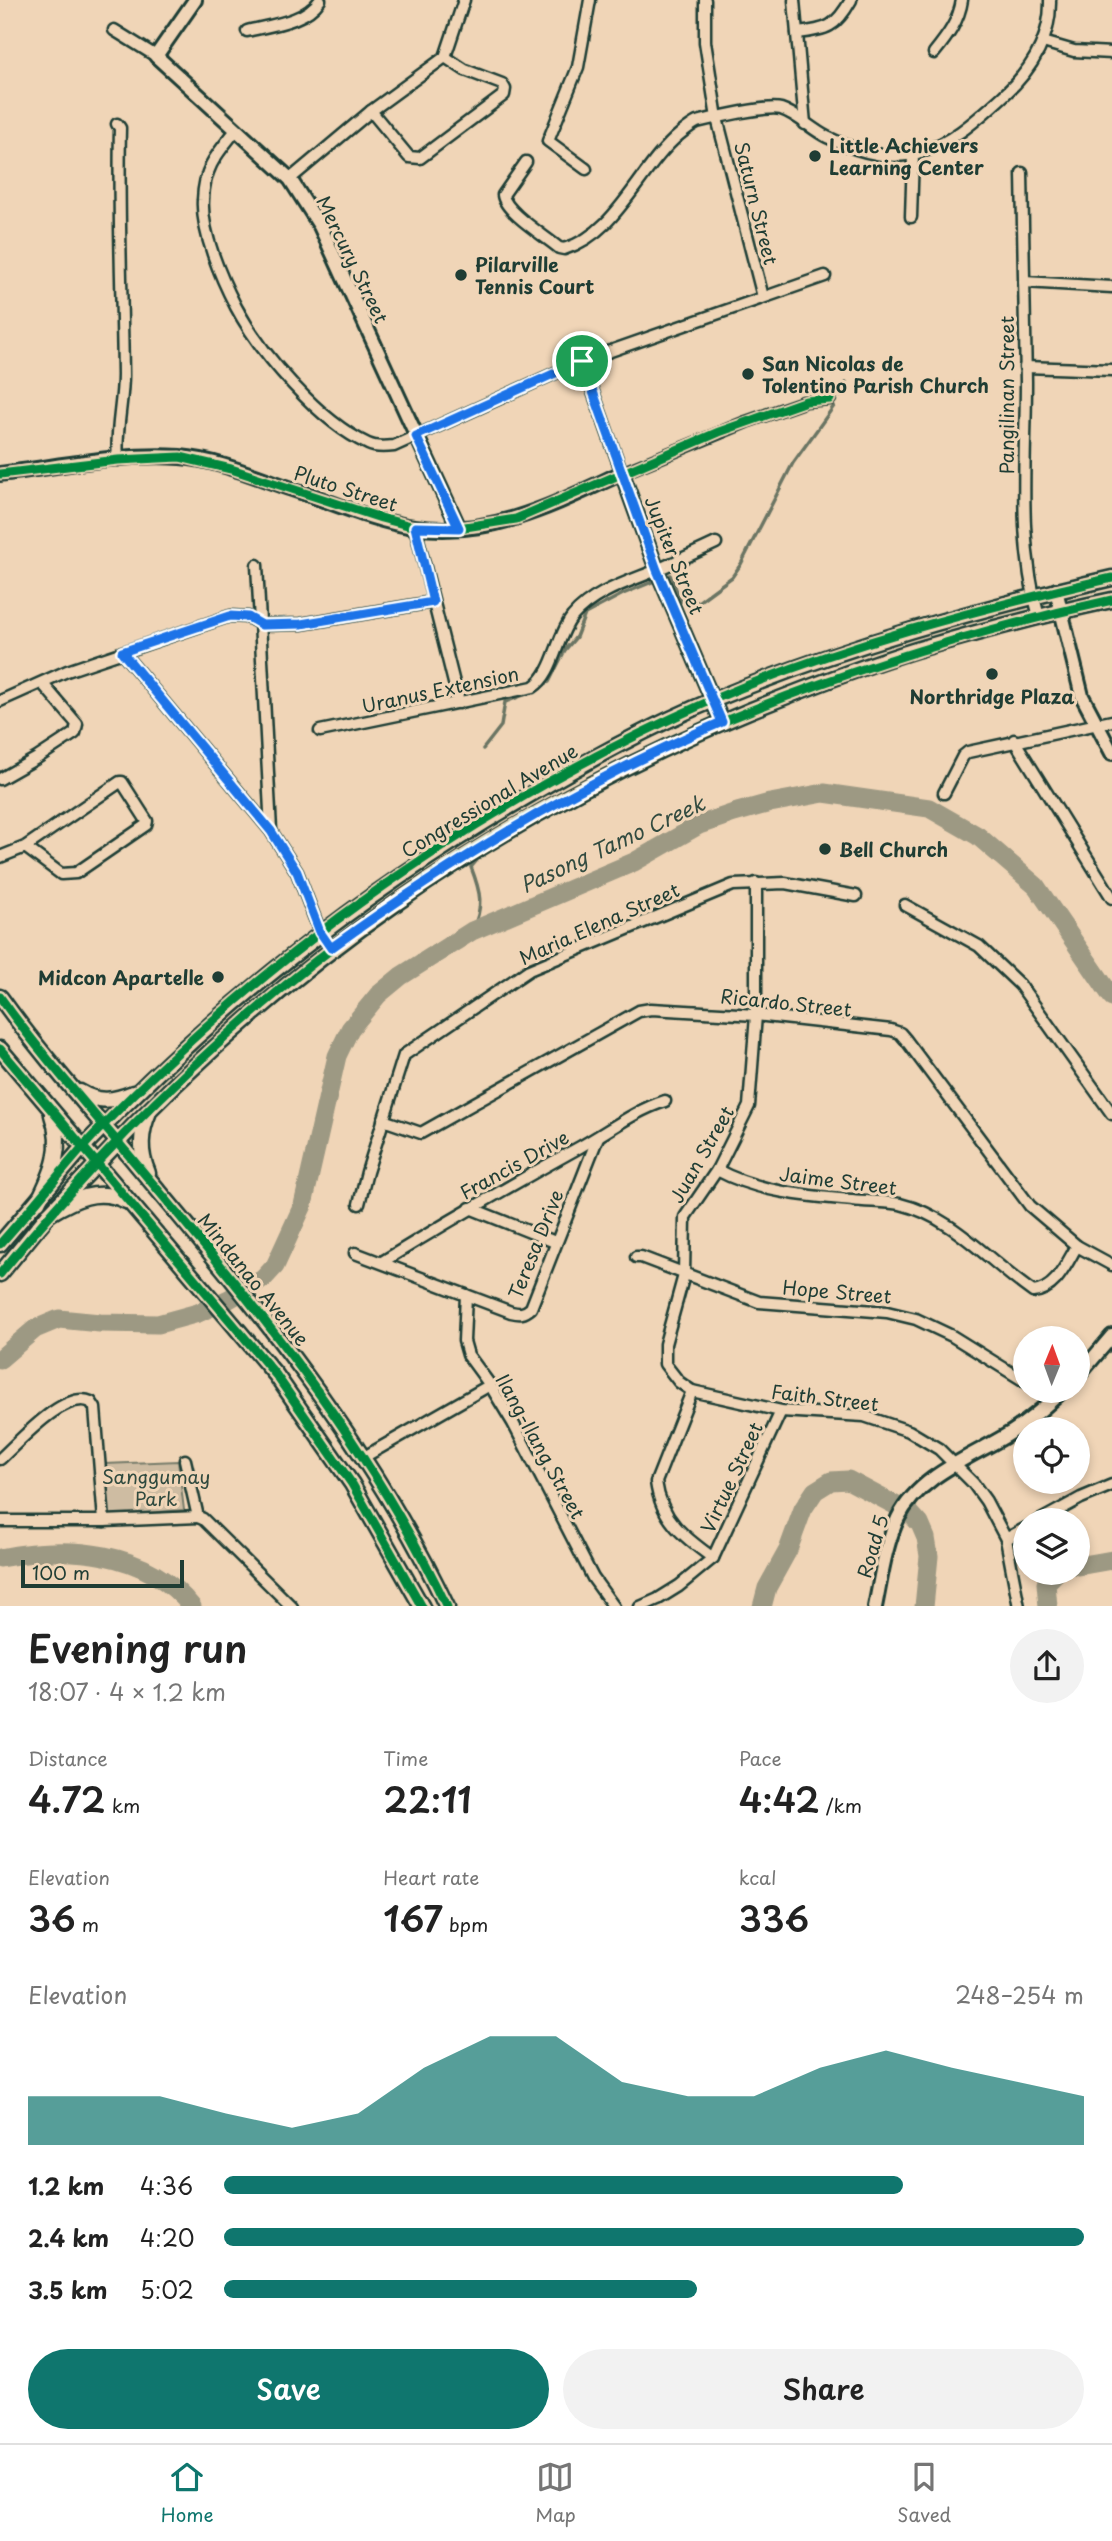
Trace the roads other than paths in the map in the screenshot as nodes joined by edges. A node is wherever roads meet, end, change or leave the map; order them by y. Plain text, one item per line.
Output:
1 (195, 0) edge
2 (320, 0) edge
3 (464, 0) edge
4 (590, 0) edge
5 (705, 0) edge
6 (794, 0) edge
7 (851, 0) edge
8 (962, 0) edge
9 (1050, 0) edge
10 (114, 30) dead end
11 (247, 31) dead end
12 (797, 33) junction
13 (1044, 42) junction
14 (934, 53) dead end
15 (1112, 53) edge
16 (156, 56) junction
17 (445, 57) junction
18 (371, 111) junction
19 (718, 118) junction
20 (117, 124) dead end
21 (805, 124) junction
22 (236, 130) junction
23 (913, 155) junction
24 (526, 162) dead end
25 (586, 169) dead end
26 (1022, 173) dead end
27 (290, 179) junction
28 (911, 217) dead end
29 (825, 276) dead end
30 (1024, 282) junction
31 (1112, 287) edge
32 (764, 297) junction
33 (582, 361) junction
34 (1025, 367) junction
35 (1112, 370) edge
36 (830, 400) dead end
37 (416, 436) junction
38 (118, 460) junction
39 (622, 473) junction
40 (0, 474) edge
41 (415, 527) junction
42 (459, 528) junction
43 (716, 543) dead end
44 (257, 565) dead end
45 (657, 570) junction
46 (1112, 578) edge
47 (1056, 590) junction
48 (1033, 596) junction
49 (1112, 600) edge
50 (433, 602) junction
51 (1061, 611) junction
52 (1039, 617) junction
53 (262, 625) junction
54 (122, 652) junction
55 (42, 683) junction
56 (713, 700) junction
57 (0, 701) edge
58 (459, 703) junction
59 (1112, 721) edge
60 (722, 722) junction
61 (1096, 723) junction
62 (320, 732) dead end
63 (1014, 740) junction
64 (1112, 753) edge
65 (0, 779) edge
66 (944, 793) dead end
67 (271, 831) junction
68 (25, 847) junction
69 (0, 857) edge
70 (755, 883) junction
71 (856, 896) dead end
72 (1112, 898) edge
73 (905, 905) dead end
74 (320, 932) junction
75 (331, 948) junction
76 (0, 998) edge
77 (756, 1016) junction
78 (0, 1049) edge
79 (68, 1082) junction
80 (143, 1087) junction
81 (665, 1101) dead end
82 (152, 1105) junction
83 (49, 1107) junction
84 (1112, 1114) edge
85 (383, 1120) junction
86 (104, 1126) junction
87 (598, 1137) junction
88 (118, 1142) junction
89 (82, 1148) junction
90 (97, 1164) junction
91 (717, 1170) junction
92 (153, 1184) junction
93 (38, 1202) junction
94 (129, 1203) junction
95 (359, 1203) dead end
96 (470, 1208) junction
97 (49, 1214) junction
98 (555, 1242) junction
99 (0, 1244) edge
100 (1077, 1246) junction
101 (355, 1253) dead end
102 (636, 1257) dead end
103 (382, 1262) junction
104 (1112, 1265) edge
105 (0, 1274) edge
106 (684, 1275) junction
107 (466, 1295) junction
108 (1112, 1336) edge
109 (1090, 1362) edge
110 (1013, 1374) edge
111 (490, 1385) junction
112 (692, 1391) junction
113 (1047, 1404) edge
114 (781, 1411) junction
115 (335, 1414) junction
116 (313, 1426) junction
117 (364, 1457) junction
118 (0, 1459) edge
119 (185, 1460) dead end
120 (957, 1465) junction
121 (1112, 1485) edge
122 (1063, 1508) edge
123 (198, 1517) junction
124 (0, 1521) edge
125 (104, 1521) junction
126 (1013, 1535) edge
127 (1006, 1539) junction
128 (713, 1558) junction
129 (292, 1606) edge
130 (422, 1606) edge
131 (447, 1606) edge
132 (614, 1606) edge
133 (639, 1606) edge
134 (875, 1606) edge
135 (1019, 1606) edge

1 - 16 street
2 - 11 street
3 - 17 street
4 - 25 street
5 - 19 street, Saturn Street
6 - 12 street
7 - 12 street
8 - 14 street
9 - 13 street
10 - 16 street, Mercury Street
12 - 21 street
13 - 15 street
13 - 23 street
16 - 22 street, Mercury Street
17 - 18 street
17 - 18 street
18 - 27 street
19 - 21 street
19 - 24 street
19 - 32 street, Saturn Street
20 - 38 street
21 - 23 street
22 - 27 street, Mercury Street
22 - 37 street
23 - 28 street
26 - 30 street, Pangilinan Street
27 - 37 street, Mercury Street
29 - 32 street
30 - 31 street
30 - 34 street, Pangilinan Street
32 - 33 street
33 - 37 street
33 - 39 street, Jupiter Street
34 - 35 street
34 - 48 street, Pangilinan Street
36 - 39 street, Pluto Street
37 - 42 street, Mercury Street
38 - 40 street, Pluto Street
38 - 41 street, Pluto Street
39 - 42 street, Pluto Street
39 - 45 street, Jupiter Street
41 - 42 street, Pluto Street
41 - 50 street
43 - 45 street, Uranus Extension
44 - 53 street
45 - 56 street, Jupiter Street
45 - 58 street, Uranus Extension
46 - 47 main road, Congressional Avenue
47 - 48 main road, Congressional Avenue
47 - 51 street
48 - 52 street, Pangilinan Street
48 - 56 main road, Congressional Avenue
49 - 51 main road, Congressional Avenue
50 - 53 street
50 - 58 street
51 - 52 main road, Congressional Avenue
51 - 61 street
52 - 60 main road, Congressional Avenue
53 - 54 street
53 - 67 street
54 - 55 street
54 - 67 street
55 - 57 street
55 - 65 street
56 - 60 street, Jupiter Street
56 - 74 main road, Congressional Avenue
58 - 62 street, Uranus Extension
59 - 61 street
60 - 75 main road, Congressional Avenue
61 - 63 street
61 - 64 street
63 - 66 street
63 - 72 street
67 - 74 street
68 - 68 street
68 - 69 street
70 - 71 street, Maria Elena Street
70 - 77 street, Juan Street
70 - 85 street, Maria Elena Street
73 - 84 street
74 - 75 street
74 - 80 main road, Congressional Avenue
75 - 82 main road, Congressional Avenue
76 - 79 main road, Mindanao Avenue
77 - 85 street, Ricardo Street
77 - 91 street, Juan Street
77 - 100 street, Ricardo Street
78 - 83 main road
79 - 80 main road
79 - 86 main road, Mindanao Avenue
80 - 86 main road, Congressional Avenue
81 - 87 street, Francis Drive
82 - 88 main road, Congressional Avenue
82 - 92 main road
83 - 89 main road
83 - 93 main road
85 - 95 street, Maria Elena Street
86 - 88 main road, Mindanao Avenue
86 - 89 main road, Congressional Avenue
87 - 96 street, Francis Drive
87 - 98 street, Teresa Drive
88 - 90 main road, Congressional Avenue
88 - 92 main road, Mindanao Avenue
89 - 90 main road
89 - 93 main road, Congressional Avenue
90 - 94 main road
90 - 97 main road, Congressional Avenue
91 - 100 street, Jaime Street
91 - 106 street, Juan Street
92 - 115 main road, Mindanao Avenue
93 - 99 main road, Congressional Avenue
94 - 97 main road
94 - 116 main road
96 - 98 street
96 - 103 street, Francis Drive
97 - 105 main road, Congressional Avenue
98 - 107 street, Teresa Drive
100 - 104 street, Ricardo Street
101 - 103 street, Teresa Drive
102 - 106 street, Hope Street
103 - 107 street, Teresa Drive
106 - 110 street, Hope Street
106 - 112 street
107 - 111 street, Ilang-Ilang Street
108 - 109 street
111 - 117 street
111 - 132 street, Ilang-Ilang Street
112 - 114 street, Faith Street
112 - 128 street
113 - 120 street, Road 5
114 - 120 street, Faith Street
114 - 128 street, Virtue Street
115 - 116 main road
115 - 117 main road, Mindanao Avenue
116 - 130 main road
117 - 131 main road, Mindanao Avenue
118 - 125 street
119 - 123 street
120 - 127 street, Faith Street
120 - 134 street, Road 5
121 - 122 street
123 - 125 street
123 - 129 street
124 - 125 street
126 - 127 street
127 - 135 street, Faith Street
128 - 133 street

